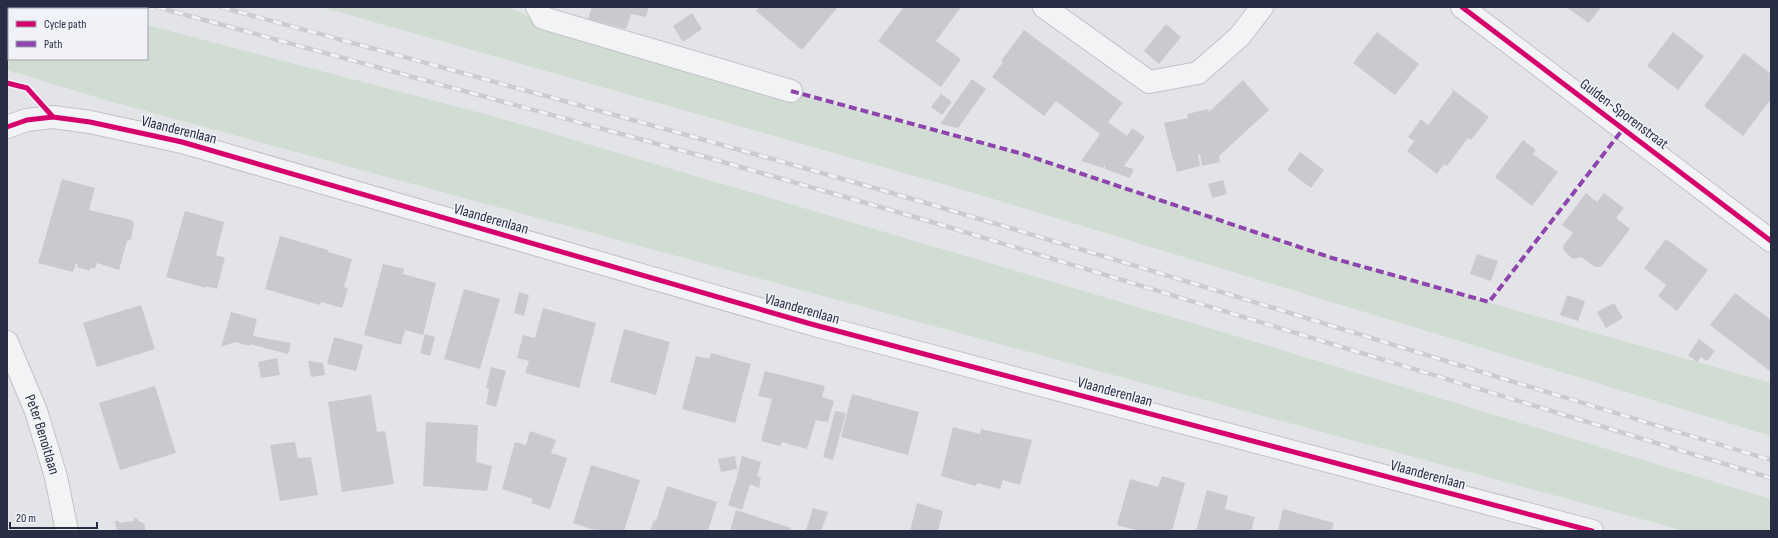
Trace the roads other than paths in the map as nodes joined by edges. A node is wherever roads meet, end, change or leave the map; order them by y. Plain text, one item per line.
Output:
1 (537, 7) edge
2 (1044, 7) edge
3 (1262, 7) edge
4 (1462, 7) edge
5 (791, 91) dead end
6 (7, 127) edge
7 (1771, 241) edge
8 (7, 342) edge
9 (67, 531) edge
10 (1592, 531) edge

1 - 5 street
2 - 3 street
4 - 7 street, Gulden-Sporenstraat
6 - 10 street, Vlaanderenlaan
8 - 9 street, Peter Benoitlaan

